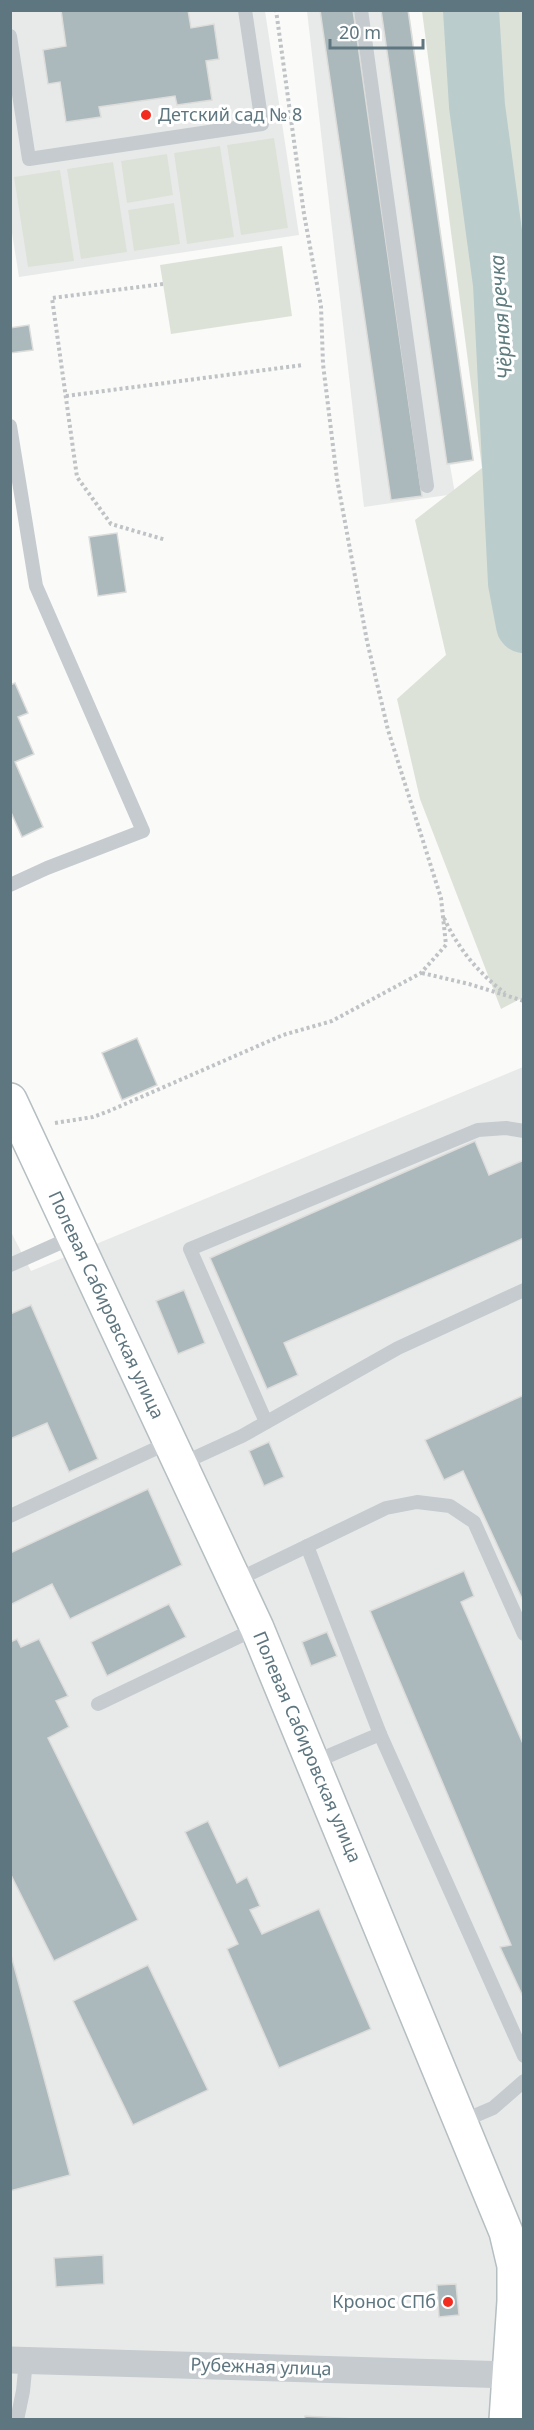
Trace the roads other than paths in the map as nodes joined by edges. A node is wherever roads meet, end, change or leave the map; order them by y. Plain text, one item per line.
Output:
1 (245, 10) edge
2 (361, 10) edge
3 (10, 36) edge
4 (10, 426) edge
5 (427, 486) dead end
6 (10, 885) edge
7 (10, 1100) edge
8 (524, 1131) edge
9 (73, 1237) junction
10 (10, 1265) edge
11 (524, 1290) edge
12 (266, 1422) junction
13 (176, 1453) junction
14 (10, 1516) edge
15 (307, 1546) junction
16 (235, 1581) junction
17 (257, 1628) junction
18 (524, 1634) edge
19 (98, 1704) dead end
20 (380, 1734) junction
21 (314, 1762) junction
22 (524, 2056) edge
23 (524, 2080) edge
24 (460, 2122) junction
25 (519, 2264) edge
26 (18, 2360) edge
27 (511, 2375) junction
28 (17, 2420) edge
29 (506, 2420) edge

1 - 3 lane
2 - 5 lane
4 - 6 lane
7 - 9 street, Полевая Сабировская улица
8 - 12 lane
9 - 10 lane
9 - 13 street, Полевая Сабировская улица
11 - 12 lane
12 - 13 lane
13 - 14 lane
13 - 16 street, Полевая Сабировская улица
15 - 16 lane
15 - 18 lane
15 - 20 lane
16 - 17 street, Полевая Сабировская улица
17 - 19 lane
17 - 21 street, Полевая Сабировская улица
20 - 21 lane
20 - 22 lane
21 - 24 street, Полевая Сабировская улица
23 - 24 lane
24 - 25 street, Полевая Сабировская улица
25 - 27 street, Полевая Сабировская улица
26 - 27 street, Рубежная улица
26 - 28 lane
27 - 29 street, Полевая Сабировская улица

